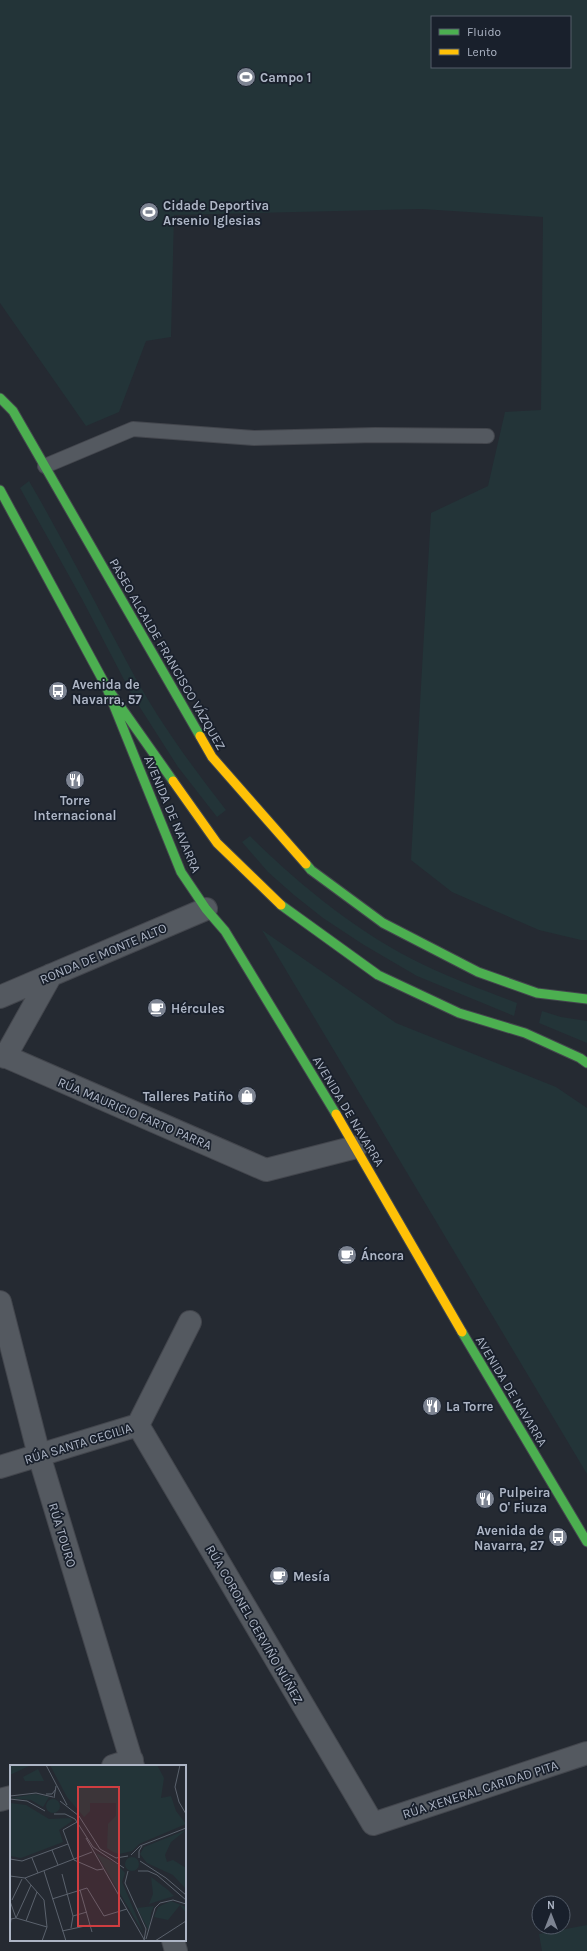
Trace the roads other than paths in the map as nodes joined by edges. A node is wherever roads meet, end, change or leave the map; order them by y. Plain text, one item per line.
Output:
1 (0, 398) edge
2 (487, 436) dead end
3 (45, 466) junction
4 (1, 492) edge
5 (106, 686) junction
6 (206, 909) junction
7 (51, 975) junction
8 (0, 997) edge
9 (587, 999) edge
10 (2, 1056) edge
11 (587, 1064) edge
12 (356, 1147) junction
13 (0, 1302) edge
14 (190, 1322) dead end
15 (138, 1425) junction
16 (39, 1456) junction
17 (0, 1467) edge
18 (587, 1542) edge
19 (587, 1753) edge
20 (126, 1764) edge
21 (10, 1797) edge
22 (0, 1800) edge
23 (373, 1824) joint

1 - 3 main road, PASEO ALCALDE FRANCISCO VÁZQUEZ
2 - 3 lane
3 - 9 main road, PASEO ALCALDE FRANCISCO VÁZQUEZ
4 - 5 main road
5 - 6 main road, AVENIDA DE NAVARRA
5 - 11 main road
6 - 7 street, RONDA DE MONTE ALTO
6 - 12 main road, AVENIDA DE NAVARRA
7 - 8 street, RONDA DE MONTE ALTO
7 - 10 street, RÚA MAURICIO FARTO PARRA
10 - 12 street, RÚA MAURICIO FARTO PARRA
12 - 18 main road, AVENIDA DE NAVARRA
13 - 16 street, RÚA TOURO
14 - 15 street, RÚA SANTA CECILIA
15 - 16 street, RÚA SANTA CECILIA
15 - 23 street, RÚA CORONEL CERVIÑO NÚÑEZ
16 - 17 street, RÚA SANTA CECILIA
16 - 20 street, RÚA TOURO
19 - 23 street, RÚA XENERAL CARIDAD PITA
21 - 22 street

